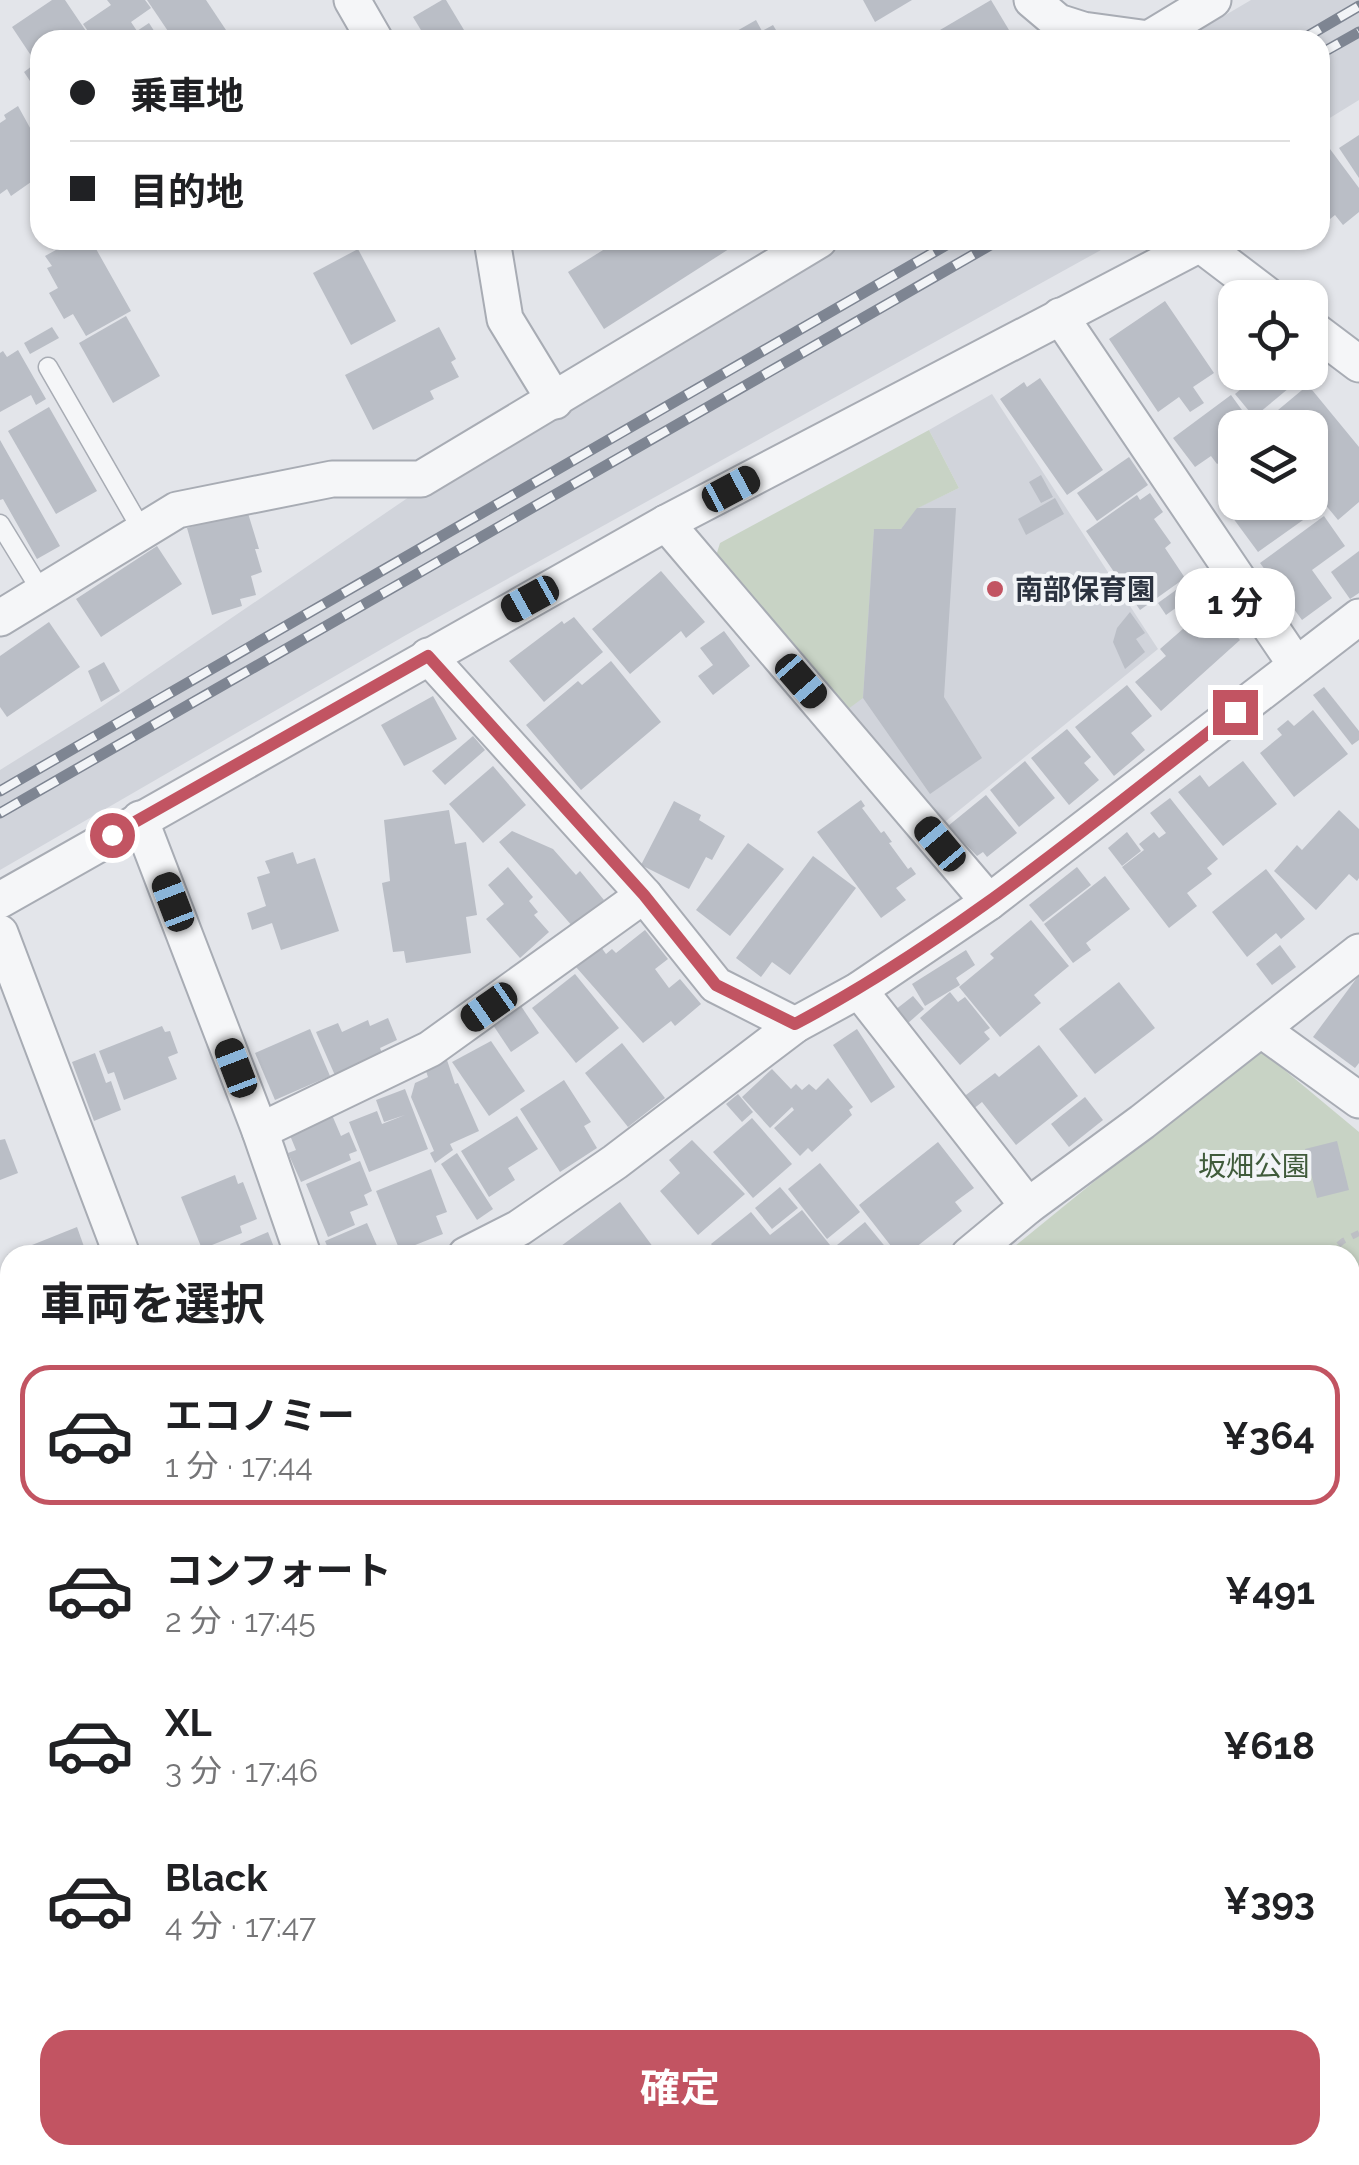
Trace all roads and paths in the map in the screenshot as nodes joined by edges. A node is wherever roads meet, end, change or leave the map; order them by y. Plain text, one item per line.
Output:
1 (352, 0) edge
2 (1032, 0) edge
3 (1213, 0) edge
4 (369, 30) edge
5 (1083, 30) edge
6 (1164, 30) edge
7 (494, 250) edge
8 (803, 250) edge
9 (1188, 250) edge
10 (1208, 250) edge
11 (1247, 280) edge
12 (1060, 316) junction
13 (1328, 341) edge
14 (1359, 364) edge
15 (48, 367) dead end
16 (555, 401) junction
17 (666, 523) junction
18 (0, 524) edge
19 (143, 532) junction
20 (43, 594) junction
21 (1359, 617) edge
22 (0, 618) edge
23 (428, 656) junction
24 (1296, 665) junction
25 (140, 819) junction
26 (644, 895) junction
27 (0, 900) edge
28 (989, 902) junction
29 (0, 933) edge
30 (1359, 952) edge
31 (859, 990) junction
32 (795, 1024) junction
33 (1262, 1030) junction
34 (1359, 1100) edge
35 (260, 1131) junction
36 (1028, 1206) junction
37 (1359, 1233) edge
38 (118, 1245) edge
39 (300, 1245) edge
40 (486, 1245) edge
41 (981, 1245) edge
42 (1337, 1245) edge

1 - 4 street
2 - 5 street
3 - 6 street
7 - 16 street
8 - 16 street
9 - 12 street
10 - 11 street
12 - 17 street
12 - 24 street
13 - 14 street
15 - 19 lane
16 - 19 street
17 - 23 street
17 - 28 street
18 - 20 lane
19 - 20 street
20 - 22 street
21 - 24 street
23 - 25 street
23 - 26 street
24 - 28 street
25 - 27 street
25 - 35 street
26 - 32 street
26 - 35 street
28 - 31 street
29 - 38 street
30 - 33 street
31 - 32 street
31 - 36 street
32 - 40 street
33 - 34 street
33 - 36 street
35 - 39 street
36 - 41 street
37 - 42 path

